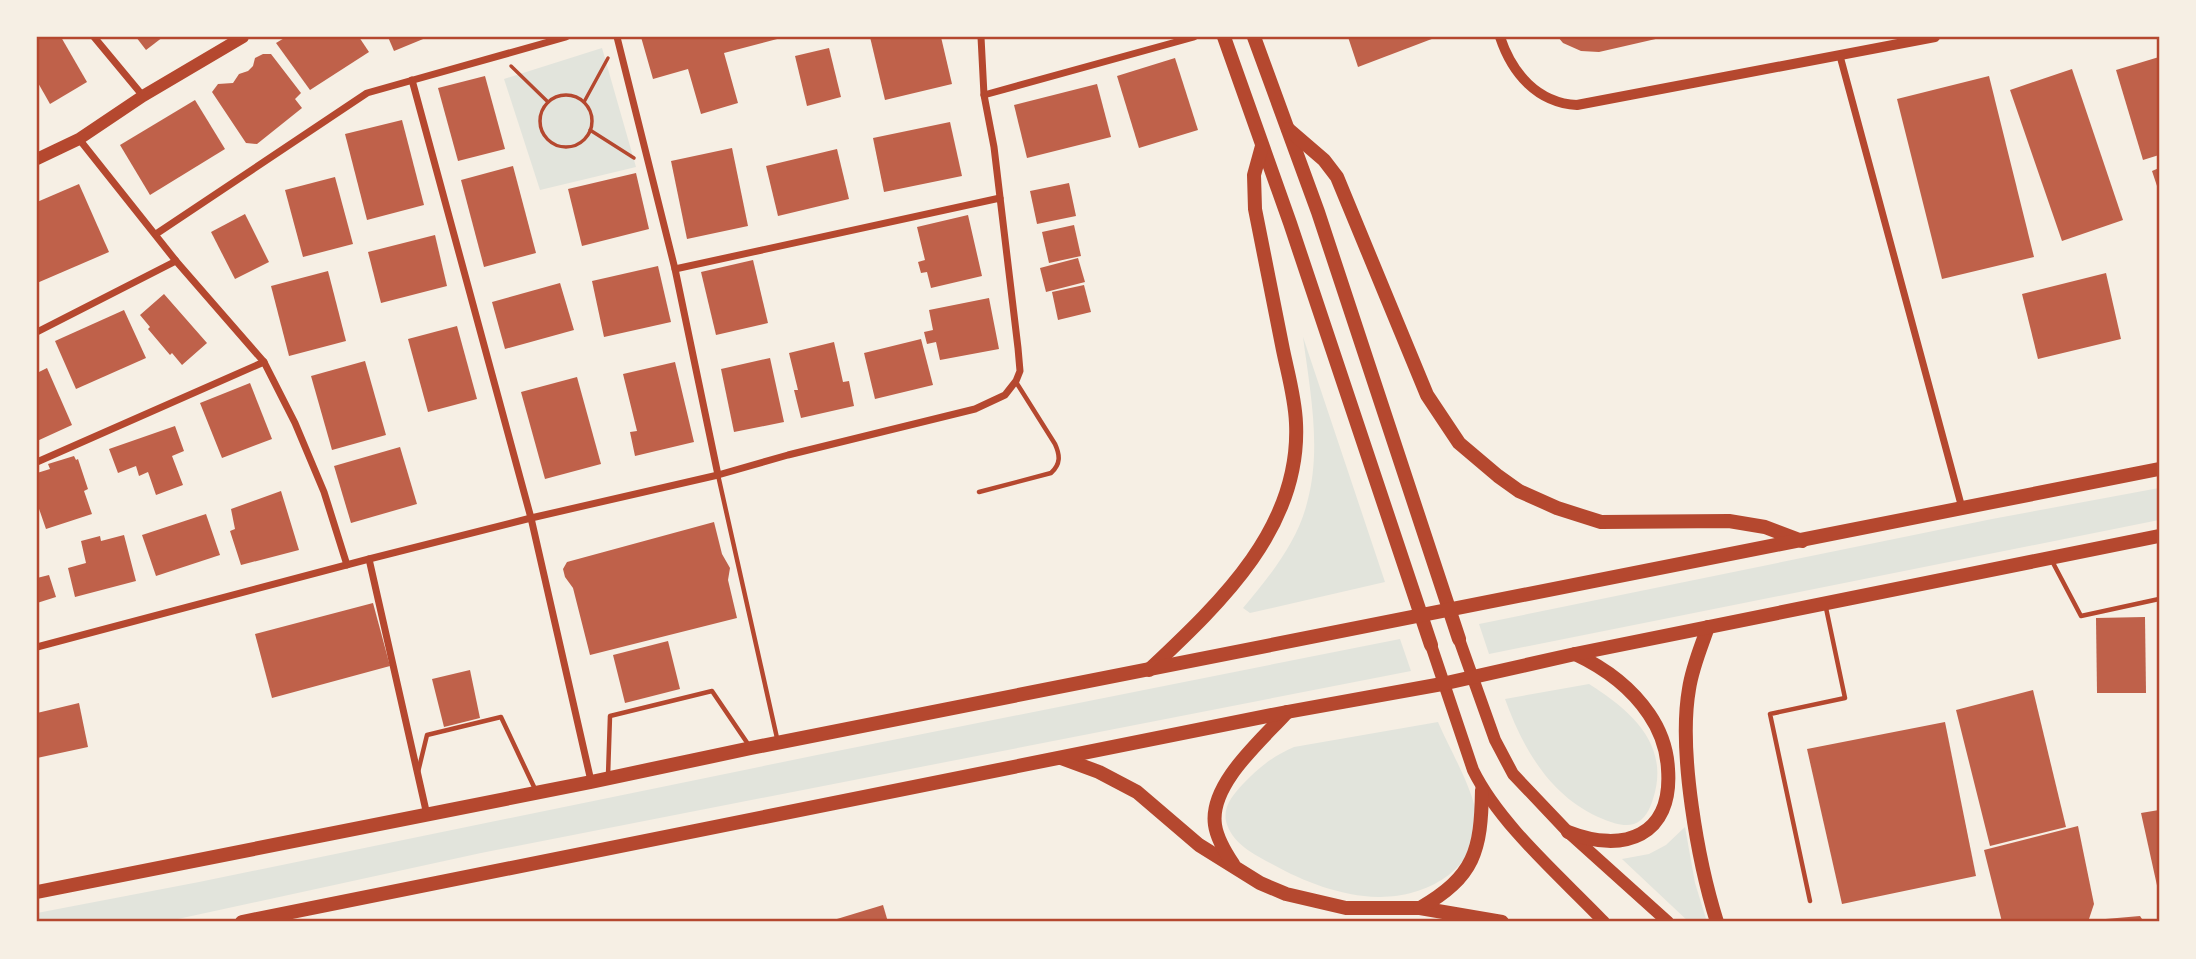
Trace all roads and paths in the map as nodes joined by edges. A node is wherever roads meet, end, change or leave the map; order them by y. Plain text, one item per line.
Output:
1 (94, 37) edge
2 (243, 37) edge
3 (566, 37) edge
4 (981, 37) edge
5 (1194, 37) edge
6 (1224, 37) edge
7 (1254, 37) edge
8 (1500, 37) edge
9 (1935, 37) edge
10 (617, 39) edge
11 (500, 55) junction
12 (1840, 56) junction
13 (412, 80) junction
14 (984, 95) junction
15 (143, 96) junction
16 (584, 102) junction
17 (548, 103) junction
18 (1288, 129) junction
19 (590, 130) junction
20 (79, 139) junction
21 (1262, 146) junction
22 (37, 159) edge
23 (650, 169) junction
24 (1000, 198) junction
25 (156, 234) junction
26 (176, 261) junction
27 (675, 269) junction
28 (37, 332) edge
29 (264, 362) junction
30 (1016, 382) junction
31 (37, 463) edge
32 (2159, 469) edge
33 (718, 475) junction
34 (979, 492) dead end
35 (1962, 508) junction
36 (531, 518) junction
37 (2159, 536) edge
38 (1802, 541) junction
39 (2050, 557) junction
40 (369, 559) junction
41 (347, 565) junction
42 (2159, 599) edge
43 (1825, 603) junction
44 (1708, 627) junction
45 (1459, 639) joint
46 (1431, 645) joint
47 (37, 647) edge
48 (1575, 654) junction
49 (1148, 671) junction
50 (1287, 712) junction
51 (778, 743) junction
52 (751, 748) junction
53 (1061, 758) junction
54 (418, 775) junction
55 (608, 778) junction
56 (591, 782) junction
57 (1482, 790) junction
58 (537, 793) junction
59 (427, 815) junction
60 (1568, 832) junction
61 (1235, 869) junction
62 (37, 892) edge
63 (1810, 901) dead end
64 (1420, 908) junction
65 (287, 918) edge
66 (242, 922) edge
67 (1502, 922) edge
68 (1604, 922) edge
69 (1668, 922) edge
70 (1717, 922) edge

1 - 15 street
2 - 15 main road
3 - 11 street
4 - 14 street
5 - 14 street
6 - 21 main road
7 - 18 main road
8 - 12 street
9 - 12 street
10 - 16 path
10 - 23 street
11 - 13 street
11 - 17 path
12 - 35 street
13 - 25 street
13 - 36 street
14 - 24 street
15 - 20 main road
16 - 17 path
16 - 19 path
17 - 19 path
18 - 38 main road
18 - 45 main road
19 - 23 path
20 - 22 main road
20 - 25 street
21 - 46 main road
21 - 49 main road
23 - 27 street
24 - 27 street
24 - 30 street
25 - 26 street
26 - 28 street
26 - 29 street
27 - 33 street
29 - 31 street
29 - 41 street
30 - 33 street
30 - 34 lane
32 - 35 main road
33 - 36 street
33 - 51 lane
35 - 38 main road
36 - 40 street
36 - 56 street
37 - 39 main road
38 - 49 main road
39 - 42 lane
39 - 43 main road
40 - 41 street
40 - 54 street
41 - 47 street
43 - 44 main road
43 - 63 lane
44 - 48 main road
44 - 70 main road
45 - 60 main road
46 - 57 main road
48 - 50 main road
48 - 60 main road
49 - 51 main road
50 - 53 main road
50 - 61 main road
51 - 52 main road
52 - 55 main road
52 - 55 lane
53 - 61 main road
53 - 65 main road
54 - 58 lane
54 - 59 street
55 - 56 main road
56 - 58 main road
57 - 64 main road
57 - 68 main road
58 - 59 main road
59 - 62 main road
60 - 69 main road
61 - 64 main road
64 - 67 main road
65 - 66 main road

